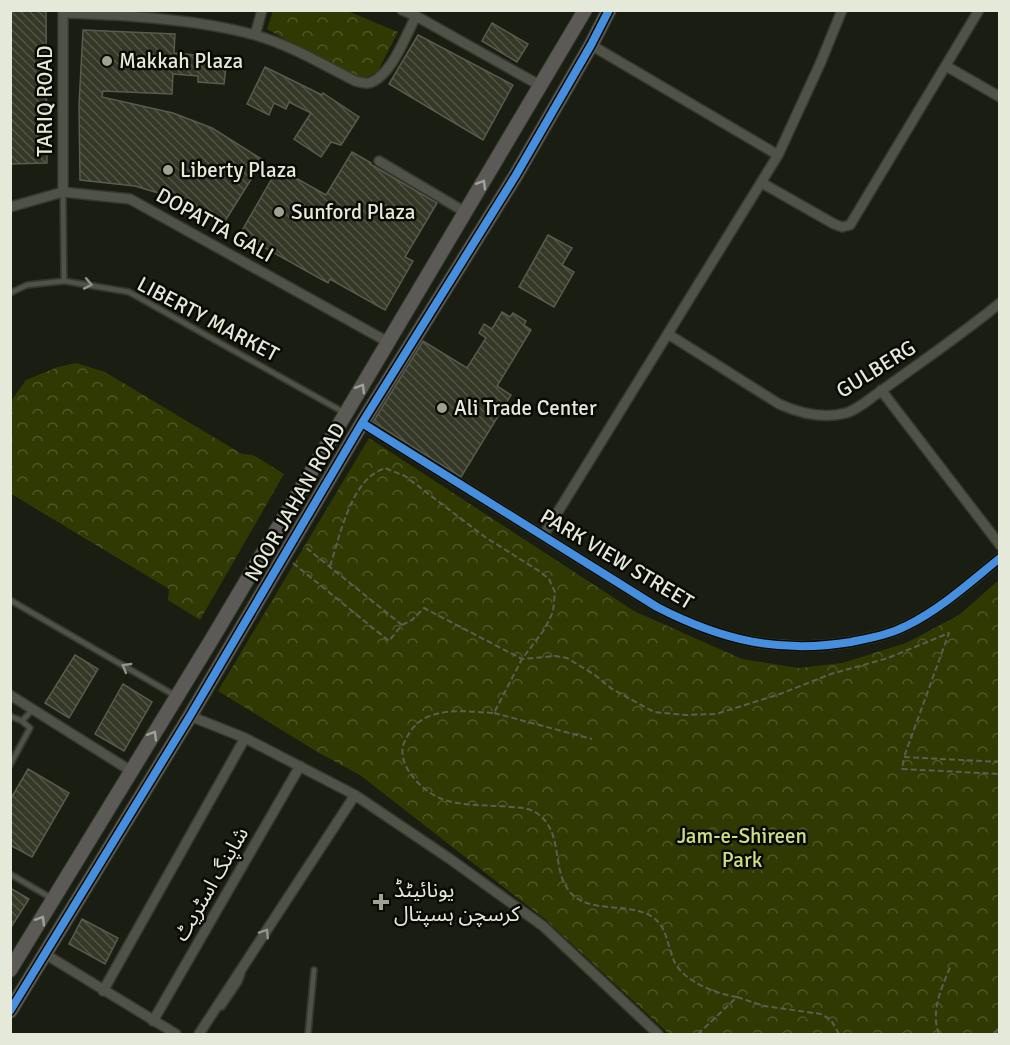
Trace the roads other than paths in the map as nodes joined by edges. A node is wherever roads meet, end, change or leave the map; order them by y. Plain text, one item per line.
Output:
1 (262, 10) edge
2 (402, 10) edge
3 (585, 10) edge
4 (609, 10) edge
5 (842, 10) edge
6 (979, 10) edge
7 (63, 12) edge
8 (416, 16) junction
9 (255, 35) junction
10 (591, 45) junction
11 (946, 66) junction
12 (541, 86) junction
13 (999, 97) edge
14 (778, 155) junction
15 (379, 161) dead end
16 (762, 183) junction
17 (63, 192) junction
18 (10, 207) edge
19 (465, 212) junction
20 (64, 281) junction
21 (10, 293) edge
22 (999, 303) edge
23 (668, 334) junction
24 (388, 342) junction
25 (882, 390) junction
26 (346, 414) junction
27 (362, 423) junction
28 (543, 536) junction
29 (999, 545) edge
30 (999, 558) edge
31 (10, 600) edge
32 (10, 695) edge
33 (177, 696) junction
34 (33, 709) junction
35 (10, 716) edge
36 (190, 716) junction
37 (22, 721) junction
38 (245, 738) junction
39 (10, 765) edge
40 (300, 766) junction
41 (131, 771) junction
42 (355, 795) junction
43 (10, 874) edge
44 (53, 900) junction
45 (45, 954) junction
46 (248, 960) junction
47 (10, 970) edge
48 (314, 970) dead end
49 (103, 991) junction
50 (10, 1011) edge
51 (153, 1021) junction
52 (176, 1035) edge
53 (201, 1035) edge
54 (308, 1035) edge
55 (658, 1035) edge

1 - 9 street
2 - 8 street
3 - 12 street, NOOR JAHAN ROAD
4 - 10 street, NOOR JAHAN ROAD
5 - 14 street
6 - 11 street
7 - 9 street
7 - 17 street, TARIQ ROAD
8 - 9 street
8 - 12 street
10 - 14 street
10 - 27 street, NOOR JAHAN ROAD
11 - 13 street
11 - 16 street
19 -> 12 street, NOOR JAHAN ROAD
14 - 16 street
15 - 19 street
16 - 23 street
17 - 18 street, DOPATTA GALI
17 - 20 lane
17 - 24 street, DOPATTA GALI
19 - 24 street, NOOR JAHAN ROAD
20 - 21 lane, LIBERTY MARKET
20 -> 26 lane, LIBERTY MARKET
22 - 25 street, GULBERG
23 - 25 street, GULBERG
23 - 28 street
26 -> 24 street, NOOR JAHAN ROAD
25 - 29 street
26 - 33 street, NOOR JAHAN ROAD
27 - 28 street, PARK VIEW STREET
27 - 36 street, NOOR JAHAN ROAD
28 - 30 street, PARK VIEW STREET
33 -> 31 lane
32 - 34 street
41 -> 33 street, NOOR JAHAN ROAD
34 - 37 lane
34 - 41 street
35 - 37 lane
36 - 38 street
36 - 45 street, NOOR JAHAN ROAD
37 - 39 lane
38 - 40 street
38 - 49 street
40 - 42 street
40 - 51 street, شاپنگ اسٹریٹ
41 - 44 street, NOOR JAHAN ROAD
46 -> 42 street
42 - 55 street
43 - 44 lane
47 -> 44 street, NOOR JAHAN ROAD
45 - 49 street
45 - 50 street, NOOR JAHAN ROAD
46 - 53 street
46 - 53 lane
48 - 54 lane
49 - 51 street
51 - 52 street

